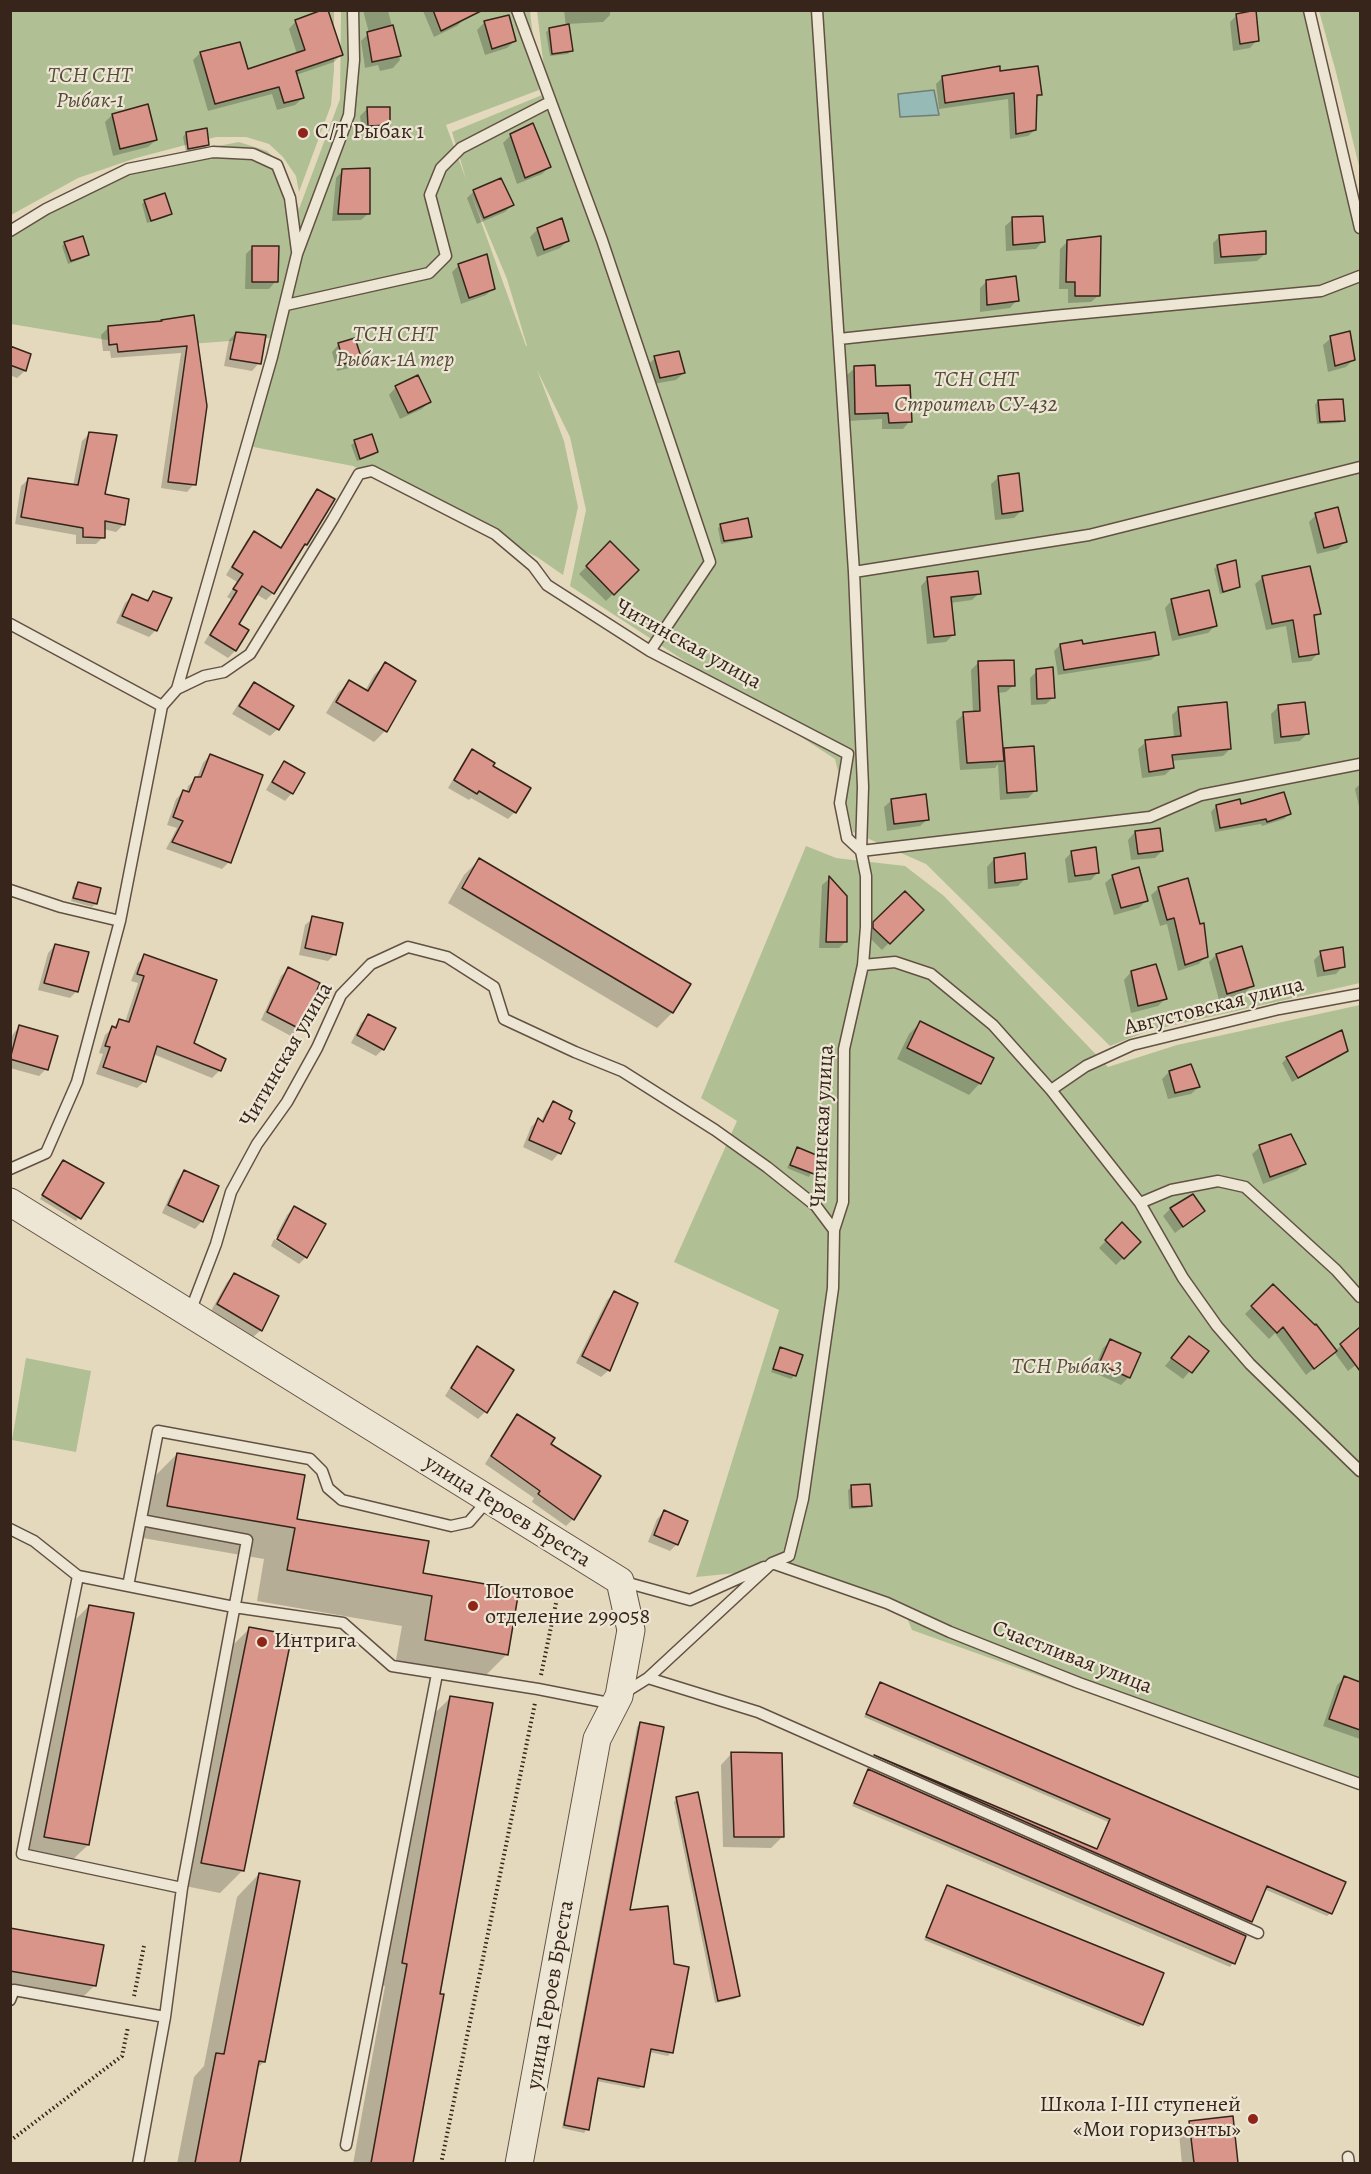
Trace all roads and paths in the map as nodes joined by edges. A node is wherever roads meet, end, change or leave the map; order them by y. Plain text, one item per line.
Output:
1 (352, 10) edge
2 (517, 10) edge
3 (818, 10) edge
4 (1309, 10) edge
5 (550, 102) junction
6 (1360, 228) edge
7 (10, 231) edge
8 (297, 254) junction
9 (1360, 276) edge
10 (286, 305) junction
11 (839, 339) junction
12 (1360, 467) edge
13 (854, 572) junction
14 (10, 624) edge
15 (650, 651) junction
16 (177, 688) junction
17 (162, 706) junction
18 (1360, 764) edge
19 (861, 851) junction
20 (10, 890) edge
21 (120, 921) junction
22 (863, 965) junction
23 (1360, 994) edge
24 (1051, 1090) junction
25 (10, 1169) edge
26 (10, 1202) edge
27 (1140, 1203) junction
28 (834, 1230) junction
29 (1360, 1297) edge
30 (190, 1312) junction
31 (1360, 1471) edge
32 (488, 1500) junction
33 (141, 1520) junction
34 (10, 1529) edge
35 (772, 1563) junction
36 (78, 1576) junction
37 (620, 1581) junction
38 (128, 1586) junction
39 (556, 1603) dead end
40 (234, 1607) junction
41 (437, 1674) junction
42 (648, 1678) junction
43 (538, 1689) junction
44 (617, 1700) junction
45 (1360, 1784) edge
46 (10, 1852) edge
47 (22, 1854) junction
48 (182, 1888) junction
49 (1258, 1933) dead end
50 (144, 1946) dead end
51 (10, 2000) edge
52 (131, 2011) junction
53 (165, 2017) junction
54 (10, 2141) edge
55 (346, 2145) dead end
56 (138, 2163) edge
57 (441, 2163) edge
58 (519, 2163) edge

1 - 8 lane
2 - 5 lane
3 - 11 lane
4 - 6 lane
5 - 10 lane
5 - 15 lane
7 - 8 lane
8 - 10 lane
9 - 11 lane
10 - 16 lane
11 - 13 lane
12 - 13 lane
13 - 19 lane
14 - 17 lane
15 - 16 lane, Читинская улица
15 - 19 lane, Читинская улица
16 - 17 lane
17 - 21 lane
18 - 19 lane
19 - 22 lane, Читинская улица
20 - 21 lane
21 - 25 lane
22 - 24 lane
22 - 28 lane, Читинская улица
23 - 24 lane, Августовская улица
24 - 27 lane
26 - 30 street, улица Героев Бреста
27 - 29 lane
27 - 31 lane
28 - 30 lane, Читинская улица
28 - 35 lane
30 - 32 street, улица Героев Бреста
32 - 33 lane
32 - 37 street, улица Героев Бреста
33 - 38 lane
33 - 40 lane
34 - 36 lane
35 - 37 lane
35 - 42 lane
35 - 45 lane, Счастливая улица
36 - 38 lane
36 - 47 lane
37 - 44 street, улица Героев Бреста
38 - 40 lane
39 - 43 path
40 - 41 lane
40 - 48 lane
41 - 43 lane
41 - 55 lane
42 - 44 lane
42 - 49 lane
43 - 44 lane
43 - 57 path
44 - 58 street, улица Героев Бреста
46 - 47 lane
47 - 48 lane
48 - 53 lane
50 - 52 path
51 - 52 lane
52 - 53 lane
52 - 54 path
53 - 56 lane

